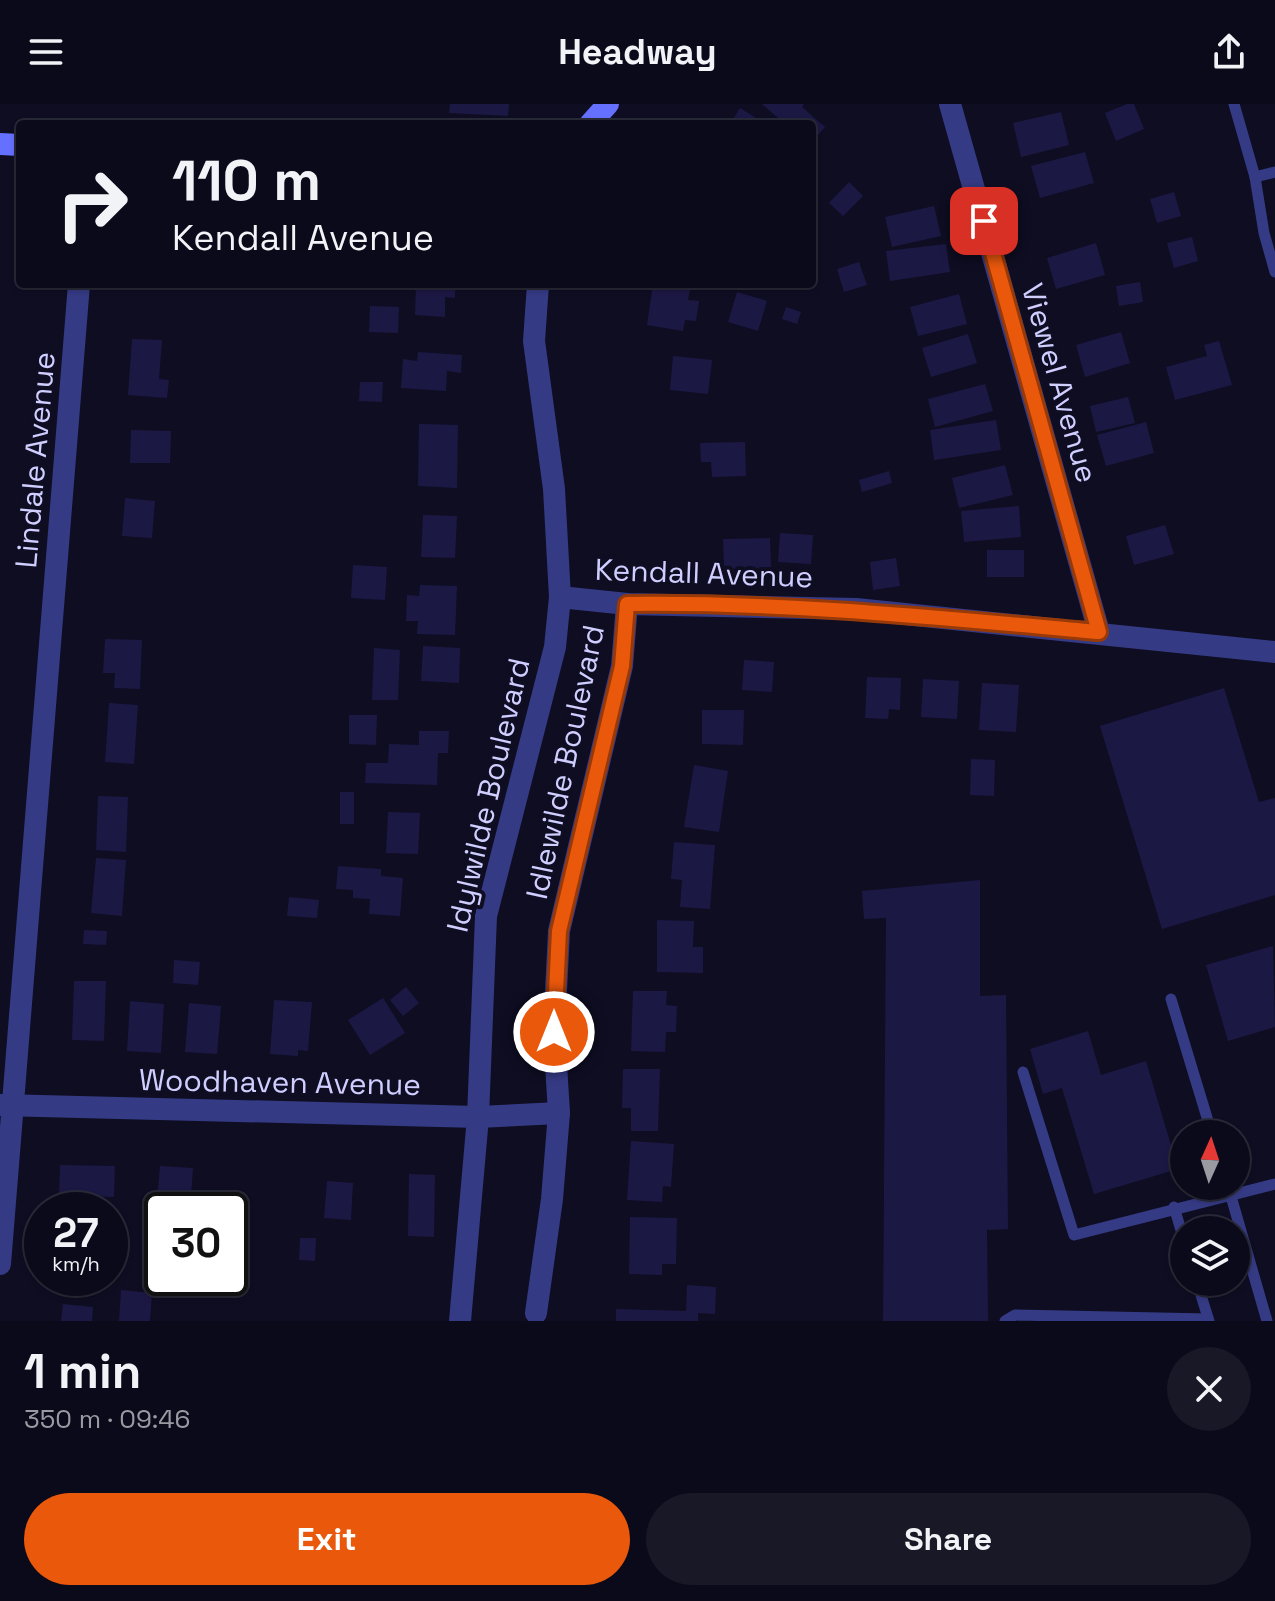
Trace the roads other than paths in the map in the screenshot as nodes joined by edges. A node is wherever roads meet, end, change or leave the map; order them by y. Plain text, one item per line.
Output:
1 (608, 104) edge
2 (950, 104) edge
3 (1234, 104) edge
4 (594, 120) edge
5 (1275, 172) edge
6 (1255, 177) junction
7 (1275, 272) edge
8 (79, 288) edge
9 (538, 288) edge
10 (560, 597) junction
11 (627, 604) junction
12 (1099, 632) junction
13 (1275, 652) edge
14 (1171, 999) dead end
15 (1023, 1072) dead end
16 (7, 1106) edge
17 (559, 1113) junction
18 (478, 1117) junction
19 (1208, 1120) edge
20 (1275, 1184) edge
21 (1250, 1187) edge
22 (1197, 1200) edge
23 (1233, 1200) edge
24 (1174, 1207) junction
25 (1177, 1216) edge
26 (0, 1264) edge
27 (1201, 1296) edge
28 (536, 1313) dead end
29 (1208, 1320) edge
30 (460, 1321) edge
31 (1005, 1321) edge
32 (1267, 1321) edge

1 - 4 main road
2 - 12 street, Viewel Avenue
3 - 6 lane
5 - 6 lane
6 - 7 lane
8 - 16 street, Lindale Avenue
9 - 10 street, Idylwilde Boulevard
10 - 11 street, Kendall Avenue
10 - 18 street, Idylwilde Boulevard
11 - 12 street, Kendall Avenue
11 - 17 street, Idlewilde Boulevard
12 - 13 street, Kendall Avenue
14 - 19 lane
15 - 24 lane
16 - 18 street, Woodhaven Avenue
16 - 26 street, Lindale Avenue
17 - 18 street, Woodhaven Avenue
17 - 28 street, Idlewilde Boulevard
18 - 30 street, Idylwilde Boulevard
20 - 21 lane
22 - 24 lane
23 - 32 lane
24 - 25 lane
27 - 29 lane
29 - 31 lane

